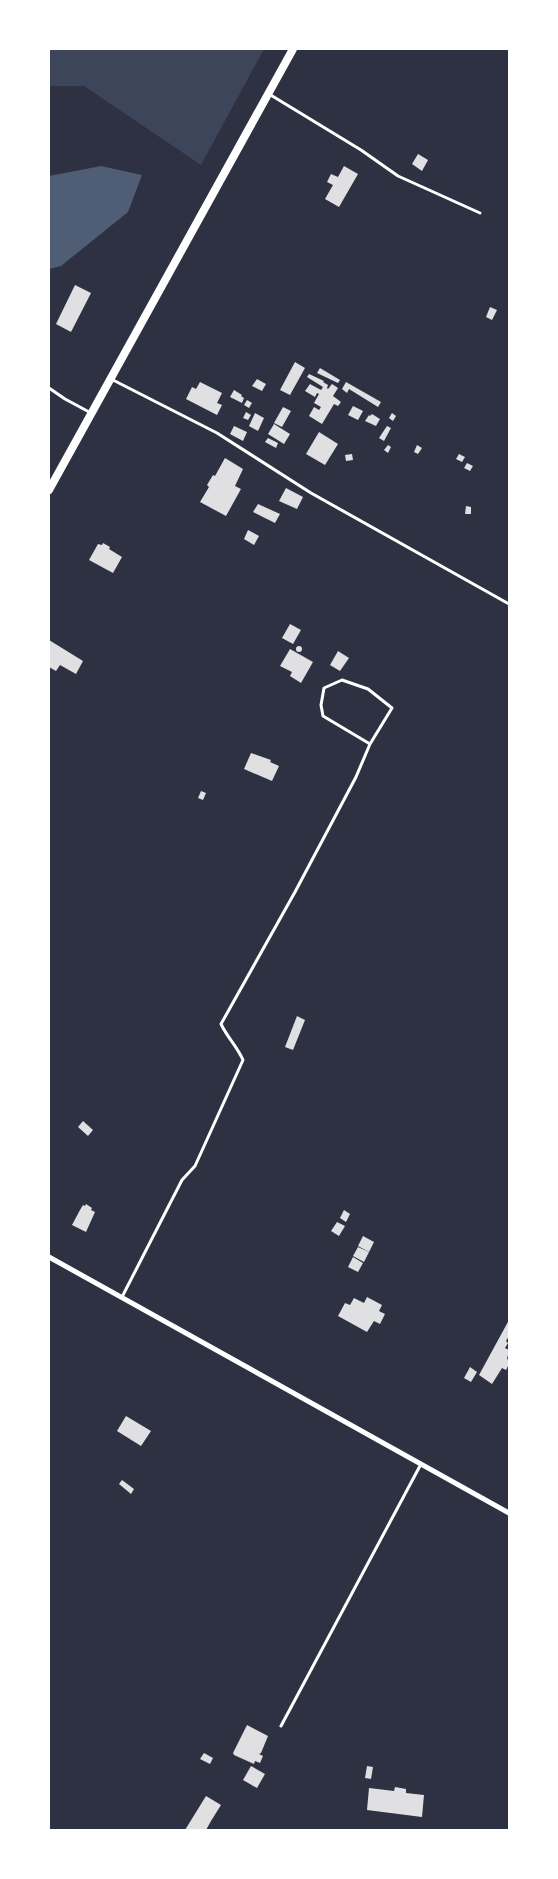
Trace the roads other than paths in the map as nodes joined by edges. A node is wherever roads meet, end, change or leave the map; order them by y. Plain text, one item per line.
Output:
1 (293, 49) edge
2 (268, 94) junction
3 (480, 212) dead end
4 (110, 378) junction
5 (49, 388) edge
6 (91, 413) junction
7 (49, 490) edge
8 (509, 604) edge
9 (370, 744) junction
10 (49, 1257) edge
11 (121, 1298) junction
12 (421, 1464) junction
13 (509, 1513) edge
14 (281, 1726) dead end

1 - 2 street
2 - 3 lane
2 - 4 street
4 - 6 street
4 - 8 lane
5 - 6 lane
6 - 7 street
9 - 9 lane
9 - 11 lane
10 - 11 street
11 - 12 street
12 - 13 street
12 - 14 lane

